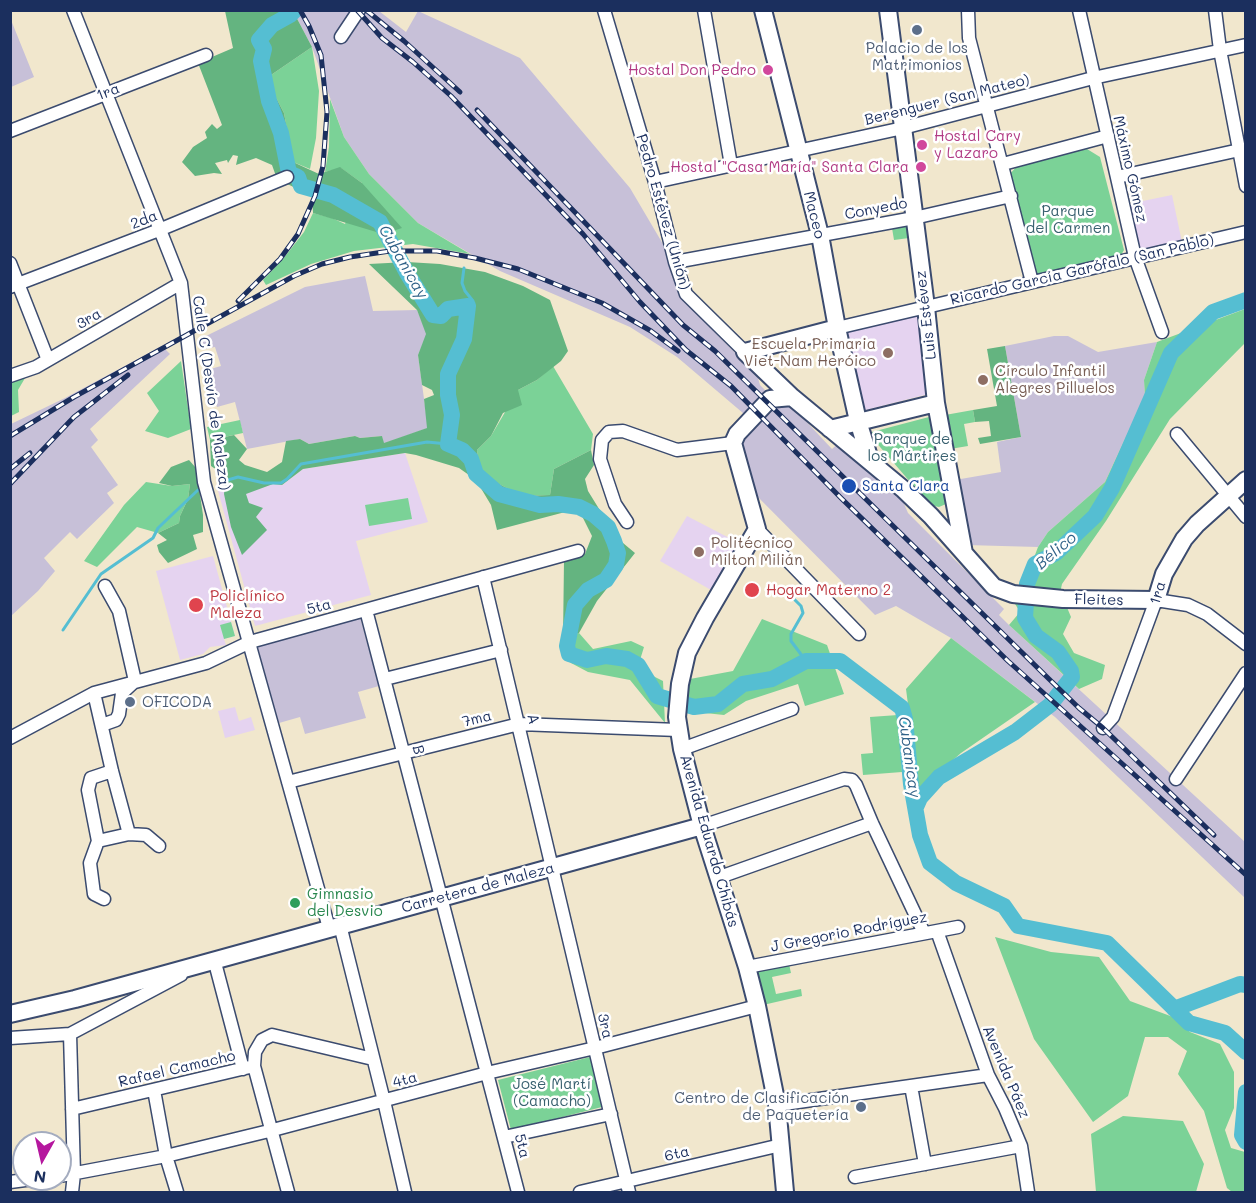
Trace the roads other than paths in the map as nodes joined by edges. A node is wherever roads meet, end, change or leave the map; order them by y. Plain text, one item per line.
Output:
1 (73, 10) edge
2 (359, 10) edge
3 (604, 10) edge
4 (704, 10) edge
5 (763, 10) edge
6 (888, 10) edge
7 (968, 10) edge
8 (1079, 10) edge
9 (1215, 10) edge
10 (341, 37) dead end
11 (1245, 45) edge
12 (1220, 50) junction
13 (206, 55) dead end
14 (1093, 78) junction
15 (105, 93) junction
16 (987, 105) junction
17 (903, 128) junction
18 (10, 131) edge
19 (1108, 136) junction
20 (1242, 150) edge
21 (797, 151) junction
22 (1003, 164) junction
23 (731, 165) junction
24 (287, 177) dead end
25 (1117, 177) junction
26 (655, 182) junction
27 (1245, 186) edge
28 (1011, 196) junction
29 (914, 218) junction
30 (159, 230) junction
31 (1245, 232) edge
32 (820, 235) junction
33 (1135, 258) junction
34 (675, 262) junction
35 (10, 263) edge
36 (1032, 282) junction
37 (181, 283) junction
38 (15, 286) edge
39 (926, 307) junction
40 (837, 328) junction
41 (1162, 332) dead end
42 (745, 352) junction
43 (48, 360) junction
44 (764, 372) junction
45 (10, 376) edge
46 (792, 397) junction
47 (767, 402) junction
48 (936, 402) junction
49 (858, 421) junction
50 (830, 429) junction
51 (1177, 434) dead end
52 (733, 443) junction
53 (870, 460) junction
54 (1245, 480) edge
55 (1227, 495) junction
56 (954, 506) junction
57 (930, 516) junction
58 (1245, 518) edge
59 (627, 522) dead end
60 (757, 529) junction
61 (578, 551) dead end
62 (965, 556) junction
63 (483, 577) junction
64 (105, 586) dead end
65 (1156, 600) junction
66 (366, 610) junction
67 (859, 634) dead end
68 (250, 642) junction
69 (1245, 644) edge
70 (501, 650) junction
71 (1245, 673) edge
72 (385, 679) junction
73 (135, 681) junction
74 (94, 693) junction
75 (792, 709) dead end
76 (519, 724) junction
77 (678, 724) junction
78 (102, 725) junction
79 (1103, 728) dead end
80 (10, 738) edge
81 (682, 749) junction
82 (404, 752) junction
83 (112, 771) junction
84 (1176, 779) dead end
85 (288, 782) junction
86 (872, 823) junction
87 (702, 826) junction
88 (129, 834) junction
89 (98, 841) junction
90 (159, 846) dead end
91 (552, 868) junction
92 (717, 878) junction
93 (440, 898) junction
94 (104, 899) dead end
95 (335, 927) junction
96 (958, 927) dead end
97 (937, 931) junction
98 (924, 933) junction
99 (209, 961) junction
100 (747, 967) junction
101 (757, 1006) junction
102 (10, 1014) edge
103 (70, 1034) junction
104 (10, 1038) edge
105 (595, 1048) junction
106 (373, 1059) junction
107 (249, 1067) junction
108 (487, 1073) junction
109 (988, 1075) junction
110 (911, 1086) junction
111 (154, 1090) junction
112 (384, 1101) junction
113 (777, 1105) junction
114 (72, 1109) junction
115 (611, 1114) junction
116 (273, 1130) junction
117 (504, 1137) junction
118 (781, 1145) junction
119 (1021, 1146) junction
120 (166, 1156) junction
121 (925, 1164) junction
122 (74, 1174) junction
123 (855, 1177) dead end
124 (627, 1187) edge
125 (72, 1192) edge
126 (177, 1192) edge
127 (288, 1192) edge
128 (405, 1192) edge
129 (518, 1192) edge
130 (580, 1192) edge
131 (786, 1192) edge
132 (1028, 1192) edge

1 - 15 street, Calle C (Desvío de Maleza)
2 - 10 street
3 - 26 street, Pedro Estévez (Unión)
4 - 23 street
5 - 21 main road, Maceo
6 - 17 main road, Luis Estévez
7 - 16 street
8 - 14 street, Máximo Gómez
9 - 12 street
11 - 12 street, Berenguer (San Mateo)
12 - 14 street, Berenguer (San Mateo)
12 - 20 street
13 - 15 street, 1ra
14 - 16 street, Berenguer (San Mateo)
14 - 19 street, Máximo Gómez
15 - 18 street, 1ra
15 - 30 street, Calle C (Desvío de Maleza)
16 - 17 street, Berenguer (San Mateo)
16 - 22 street
17 - 21 street, Berenguer (San Mateo)
17 - 29 main road, Luis Estévez
19 - 22 street
19 - 25 street, Máximo Gómez
20 - 25 street
20 - 27 street
21 - 23 street, Berenguer (San Mateo)
21 - 32 main road, Maceo
22 - 28 street
23 - 26 street, Berenguer (San Mateo)
24 - 30 street, 2da
25 - 33 street, Máximo Gómez
26 - 34 street, Pedro Estévez (Unión)
28 - 29 street, Conyedo
28 - 36 street
29 - 32 street, Conyedo
29 - 39 main road, Luis Estévez
30 - 37 street, Calle C (Desvío de Maleza)
30 - 38 street, 2da
31 - 33 street, Ricardo García Garófalo (San Pablo)
32 - 34 street, Conyedo
32 - 40 main road, Maceo
33 - 36 street, Ricardo García Garófalo (San Pablo)
33 - 41 street, Máximo Gómez
34 - 42 street, Pedro Estévez (Unión)
35 - 38 street
36 - 39 street, Ricardo García Garófalo (San Pablo)
37 - 43 street, 3ra
37 - 68 street, Calle C (Desvío de Maleza)
38 - 43 street
39 - 40 street, Ricardo García Garófalo (San Pablo)
39 - 48 main road, Luis Estévez
40 - 42 main road, Ricardo García Garófalo (San Pablo)
40 - 49 main road, Maceo
42 - 44 main road, Pedro Estévez (Unión)
43 - 45 street, 3ra
44 - 46 main road, Pedro Estévez (Unión)
44 - 47 main road
46 - 47 main road
46 - 50 main road, Pedro Estévez (Unión)
47 - 52 main road
48 - 49 main road
48 - 56 main road, Luis Estévez
49 - 50 main road
49 - 53 main road
50 - 53 main road
51 - 55 street
52 - 59 street
52 - 60 main road
53 - 57 main road
54 - 55 main road, 1ra
55 - 58 street
55 - 65 main road, 1ra
56 - 57 main road
56 - 62 main road, Luis Estévez
57 - 62 main road
60 - 67 street
60 - 77 main road, Avenida Eduardo Chibás
61 - 63 street, 5ta
62 - 65 main road, Fleites
63 - 66 street, 5ta
63 - 70 street, A
64 - 73 street
65 - 69 street, Fleites
65 - 79 street, 1ra
66 - 68 street, 5ta
66 - 72 street, B
68 - 73 street, 5ta
68 - 85 street, Calle C (Desvío de Maleza)
70 - 72 street
70 - 76 street, A
71 - 84 street
72 - 82 street, B
73 - 74 street, 5ta
73 - 78 street
74 - 78 street
74 - 80 street, 5ta
75 - 81 street
76 - 77 street, 7ma
76 - 82 street, 7ma
76 - 91 street, A
77 - 81 main road, Avenida Eduardo Chibás
78 - 83 street
81 - 87 main road, Avenida Eduardo Chibás
82 - 85 street, 7ma
82 - 93 street, B
83 - 88 street
83 - 89 street
85 - 95 street, Calle C (Desvío de Maleza)
86 - 87 street
86 - 92 street
86 - 98 street
87 - 91 main road, Carretera de Maleza
87 - 92 main road, Avenida Eduardo Chibás
88 - 89 street
88 - 90 street
89 - 94 street
91 - 93 main road, Carretera de Maleza
91 - 105 street, 3ra
92 - 100 main road, Avenida Eduardo Chibás
93 - 95 main road, Carretera de Maleza
93 - 108 street, 5ta
95 - 99 main road, Carretera de Maleza
95 - 106 street
96 - 97 street, J Gregorio Rodríguez
97 - 98 street, J Gregorio Rodríguez
97 - 109 street, Avenida Páez
98 - 100 street, J Gregorio Rodríguez
99 - 102 main road, Carretera de Maleza
99 - 103 street
99 - 107 street
100 - 101 main road, Avenida Eduardo Chibás
101 - 105 street, 4ta
101 - 113 main road, Avenida Eduardo Chibás
103 - 104 street
103 - 114 street
105 - 108 street, 4ta
105 - 115 street, 3ra
106 - 107 street, Rafael Camacho
106 - 112 street
107 - 111 street, Rafael Camacho
107 - 116 street
108 - 112 street, 4ta
108 - 117 street, 5ta
109 - 110 street
109 - 119 street, Avenida Páez
110 - 113 street
110 - 121 street
111 - 114 street, Rafael Camacho
111 - 120 street
112 - 116 street, 4ta
112 - 128 street
113 - 118 main road, Avenida Eduardo Chibás
114 - 122 street
115 - 117 street
115 - 124 street, 3ra
116 - 120 street, 4ta
116 - 127 street
117 - 129 street, 5ta
118 - 124 street, 6ta
118 - 131 main road, Avenida Eduardo Chibás
119 - 121 street
119 - 132 street, Avenida Páez
120 - 122 street, 4ta
120 - 126 street
121 - 123 street
122 - 125 street
124 - 130 street, 6ta

